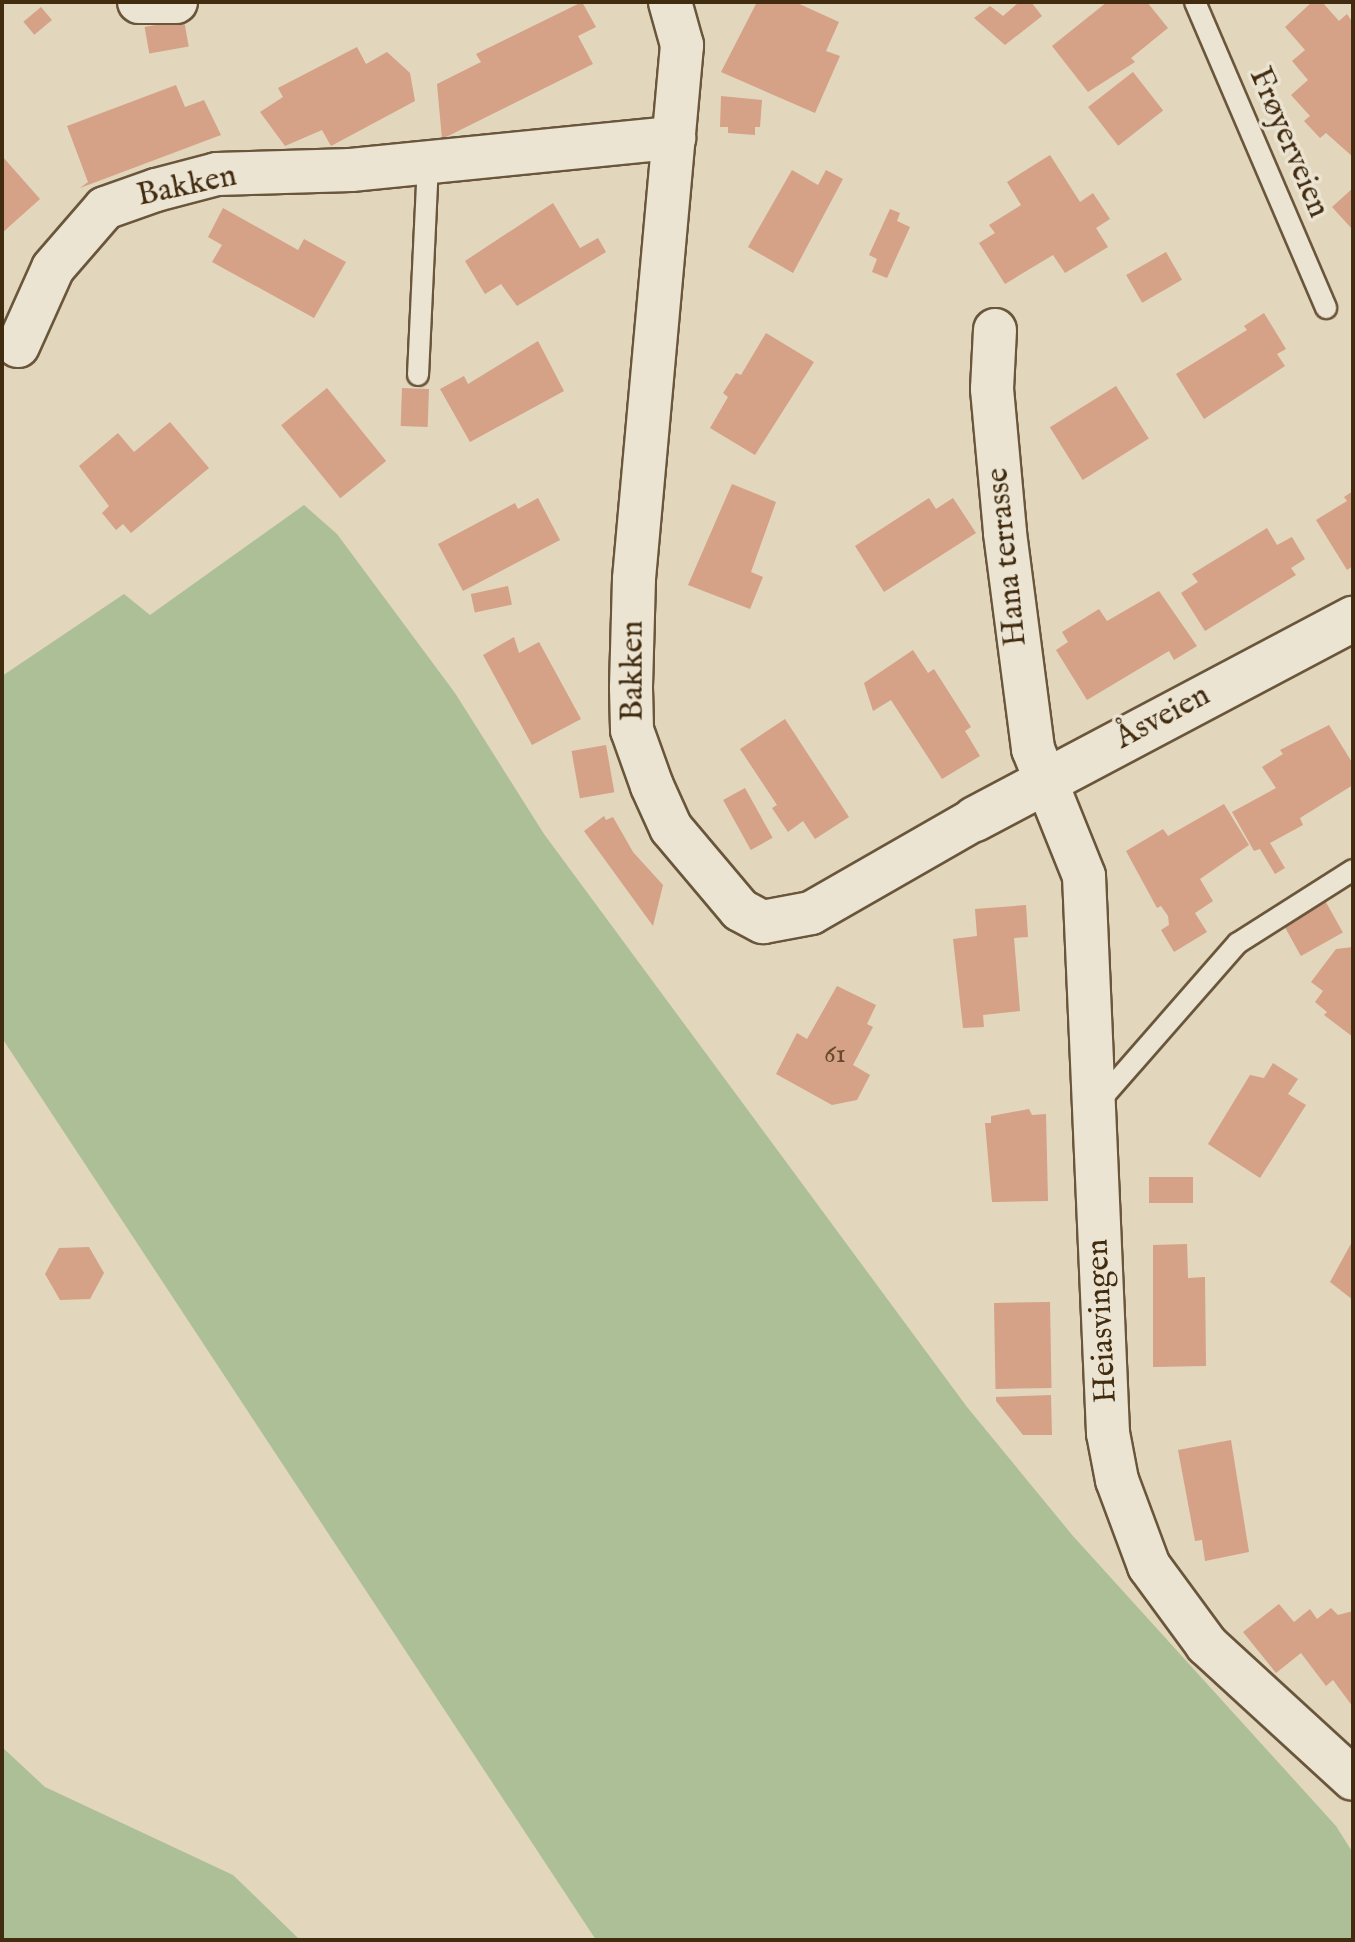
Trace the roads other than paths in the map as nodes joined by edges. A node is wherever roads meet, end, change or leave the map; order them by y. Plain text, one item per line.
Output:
1 (139, 2) edge
2 (176, 2) edge
3 (670, 2) edge
4 (1195, 2) edge
5 (674, 138) junction
6 (428, 163) junction
7 (1326, 308) dead end
8 (995, 330) dead end
9 (18, 346) dead end
10 (418, 375) dead end
11 (1353, 619) edge
12 (1045, 781) junction
13 (975, 819) joint
14 (1353, 870) edge
15 (1093, 1108) junction
16 (1353, 1779) edge

1 - 2 street
3 - 5 street, Bakken
4 - 7 lane, Frøyerveien
5 - 6 street, Bakken
5 - 13 street, Bakken
6 - 9 street, Bakken
6 - 10 lane
8 - 12 street, Hana terrasse
11 - 12 street, Åsveien
12 - 13 street, Åsveien
12 - 15 street, Heiasvingen
14 - 15 lane
15 - 16 street, Heiasvingen

